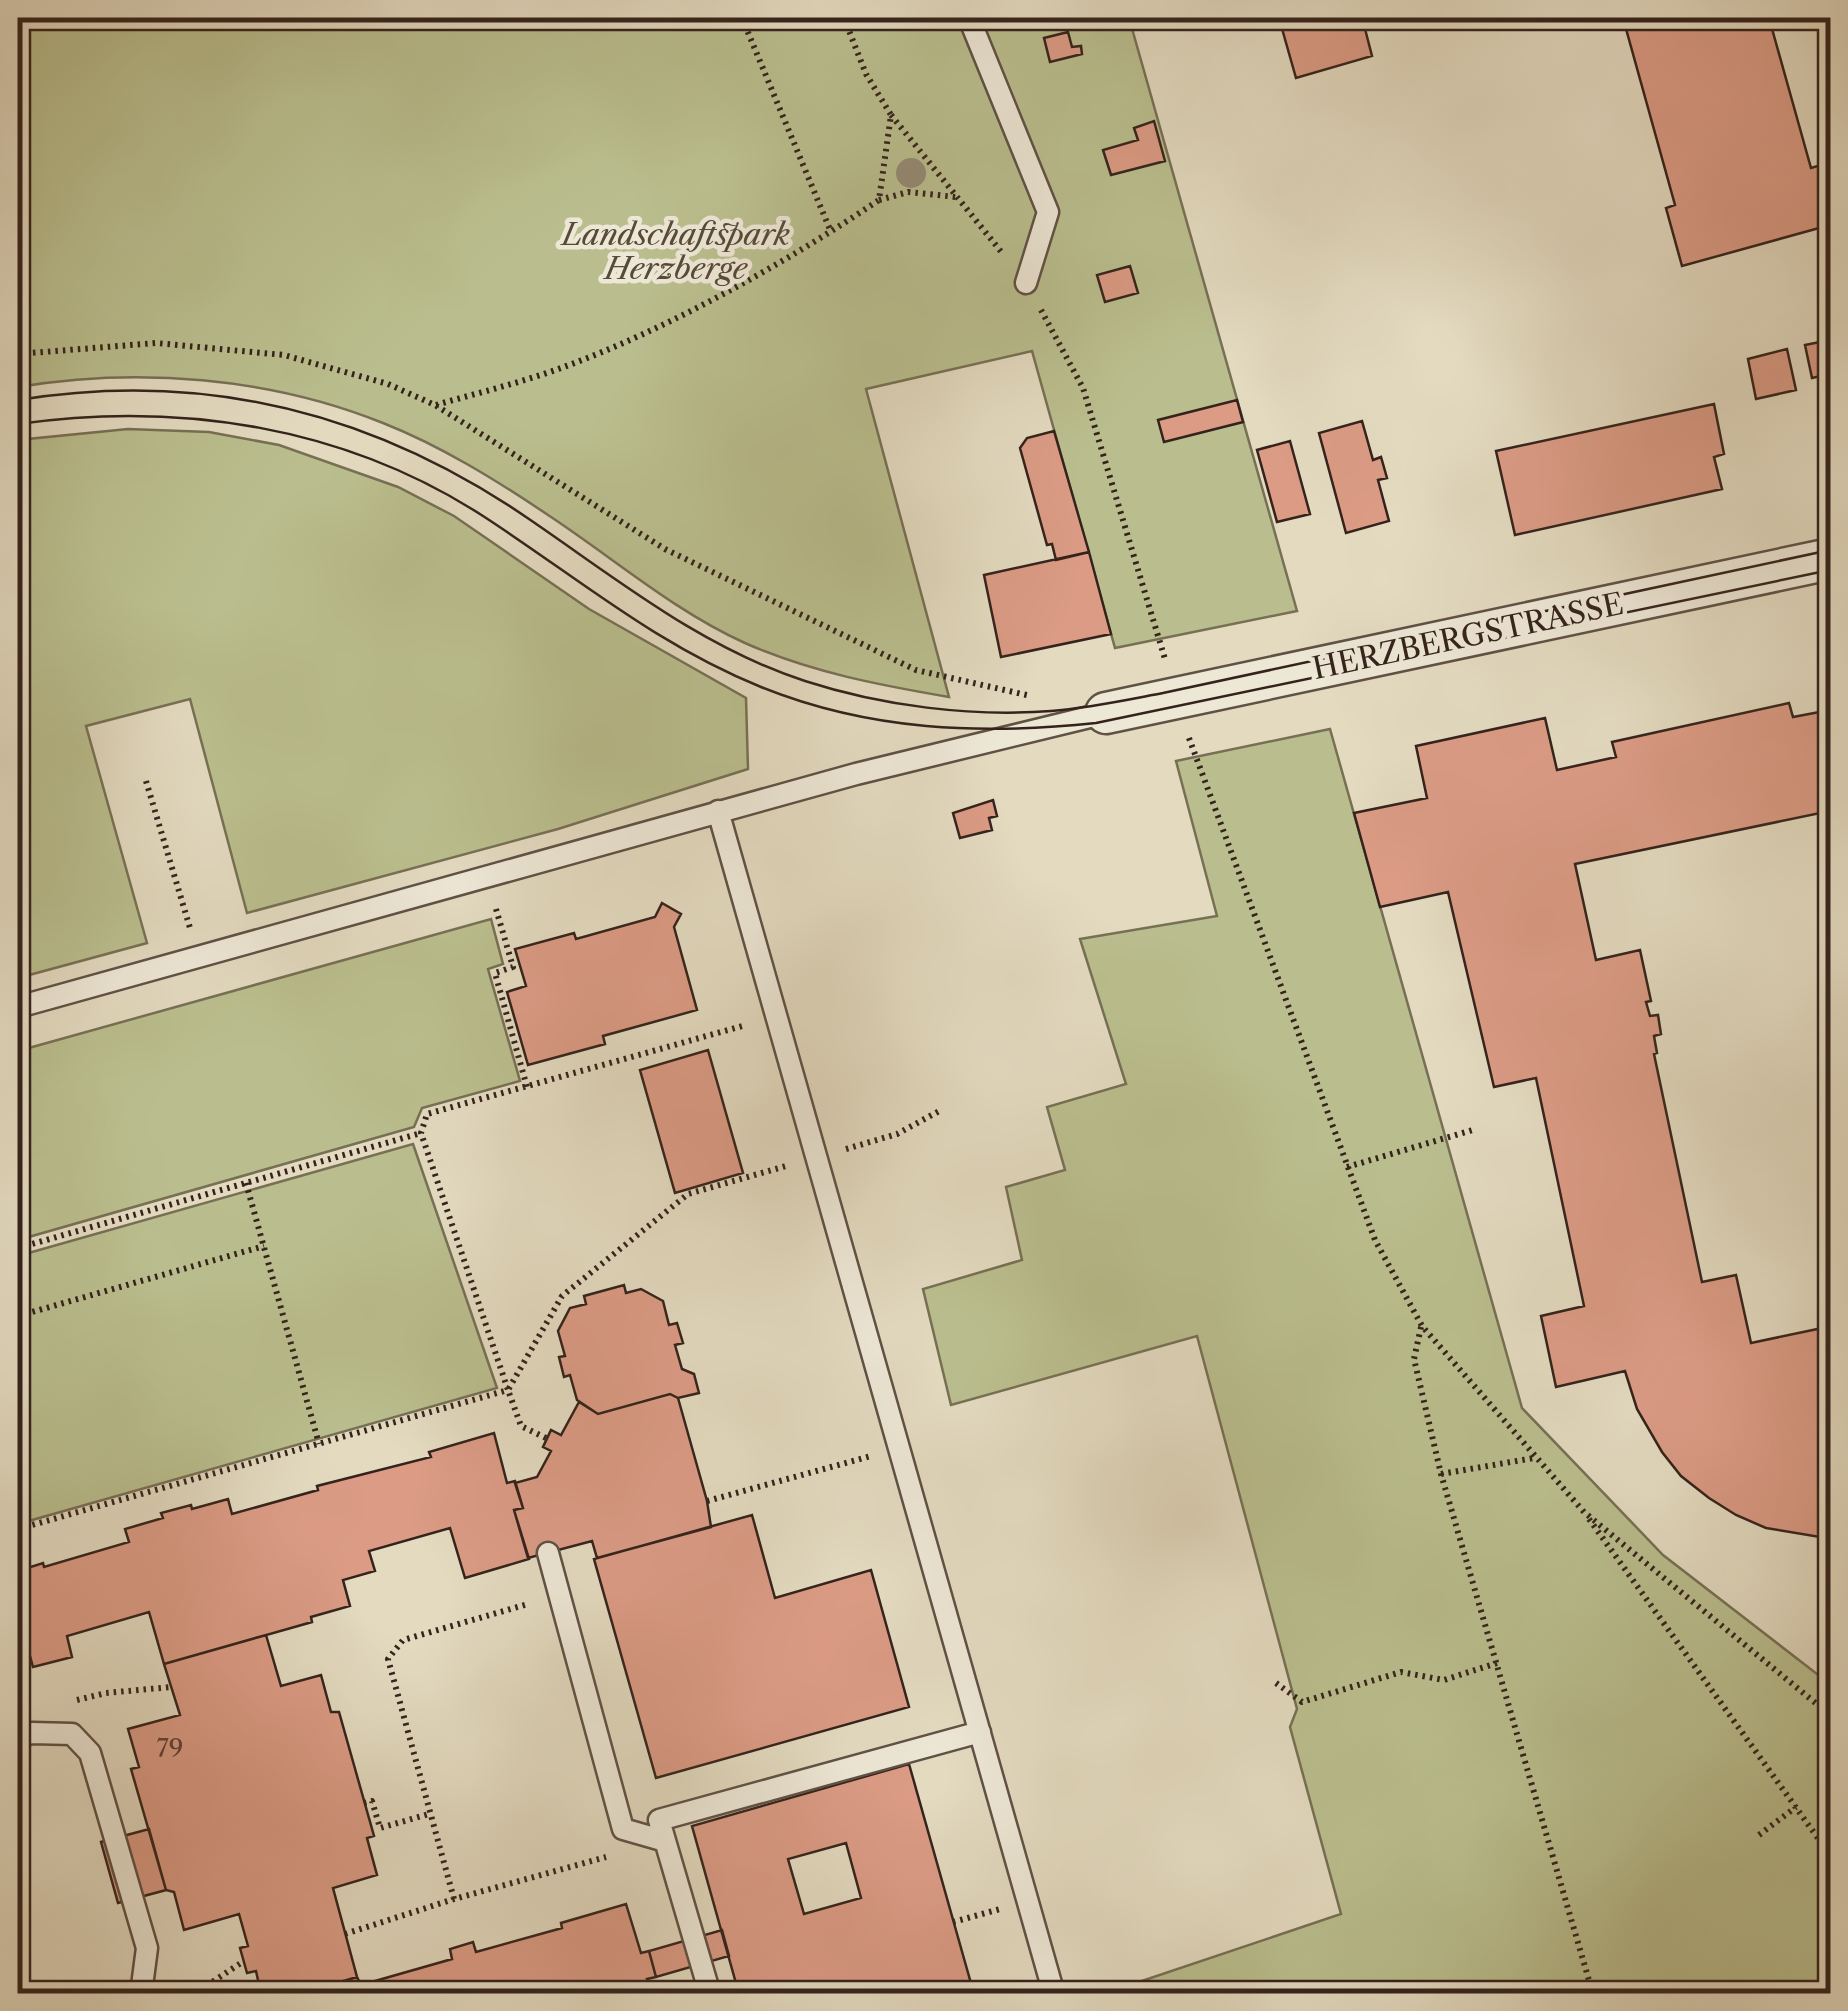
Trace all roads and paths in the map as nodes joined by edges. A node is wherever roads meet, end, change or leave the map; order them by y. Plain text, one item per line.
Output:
1 (742, 18) edge
2 (844, 18) edge
3 (969, 18) edge
4 (891, 115) junction
5 (958, 197) junction
6 (879, 200) junction
7 (831, 232) junction
8 (1026, 282) junction
9 (18, 354) edge
10 (434, 405) junction
11 (1830, 559) edge
12 (1032, 696) dead end
13 (1176, 698) junction
14 (1106, 713) joint
15 (146, 781) dead end
16 (718, 811) junction
17 (496, 909) dead end
18 (198, 956) junction
19 (18, 1007) edge
20 (776, 1017) junction
21 (527, 1086) junction
22 (1476, 1128) dead end
23 (420, 1133) junction
24 (1347, 1167) junction
25 (246, 1183) junction
26 (688, 1194) dead end
27 (264, 1246) junction
28 (18, 1248) edge
29 (18, 1316) edge
30 (1422, 1326) junction
31 (508, 1390) junction
32 (546, 1438) dead end
33 (319, 1444) junction
34 (901, 1447) junction
35 (1534, 1458) junction
36 (1441, 1474) junction
37 (707, 1501) dead end
38 (1584, 1512) junction
39 (18, 1528) edge
40 (548, 1553) dead end
41 (559, 1594) junction
42 (1497, 1663) junction
43 (1276, 1683) dead end
44 (171, 1687) dead end
45 (70, 1702) dead end
46 (1830, 1716) edge
47 (980, 1732) junction
48 (18, 1738) edge
49 (364, 1803) dead end
50 (1796, 1807) junction
51 (429, 1814) junction
52 (1759, 1835) dead end
53 (666, 1841) junction
54 (1830, 1855) edge
55 (454, 1899) junction
56 (1028, 1901) junction
57 (954, 1922) dead end
58 (345, 1934) dead end
59 (244, 1961) dead end
60 (136, 1994) edge
61 (194, 1994) edge
62 (710, 1994) edge
63 (1054, 1994) edge
64 (1593, 1994) edge

1 - 7 path
2 - 4 path
3 - 8 lane
4 - 5 path
4 - 6 path
5 - 6 path
5 - 8 path
6 - 7 path
7 - 10 path
8 - 13 path
9 - 10 path
10 - 12 path
11 - 13 street, HERZBERGSTRASSE
13 - 14 street, HERZBERGSTRASSE
13 - 24 path
14 - 16 lane
15 - 18 path
16 - 18 lane
16 - 20 lane
17 - 21 path
18 - 19 lane
20 - 21 path
20 - 34 lane
21 - 23 path
22 - 24 path
23 - 25 path
23 - 31 path
24 - 30 path
25 - 27 path
25 - 28 path
26 - 31 path
27 - 29 path
27 - 33 path
30 - 35 path
30 - 36 path
31 - 32 path
31 - 33 path
33 - 39 path
34 - 37 path
34 - 47 lane
35 - 36 path
35 - 38 path
36 - 42 path
38 - 46 path
38 - 50 path
40 - 41 lane
41 - 51 path
41 - 53 lane
42 - 43 path
42 - 64 path
44 - 45 path
47 - 53 lane
47 - 56 lane
48 - 60 lane
49 - 51 path
50 - 52 path
50 - 54 path
51 - 55 path
53 - 55 path
53 - 62 lane
55 - 58 path
56 - 57 path
56 - 63 lane
59 - 61 path

